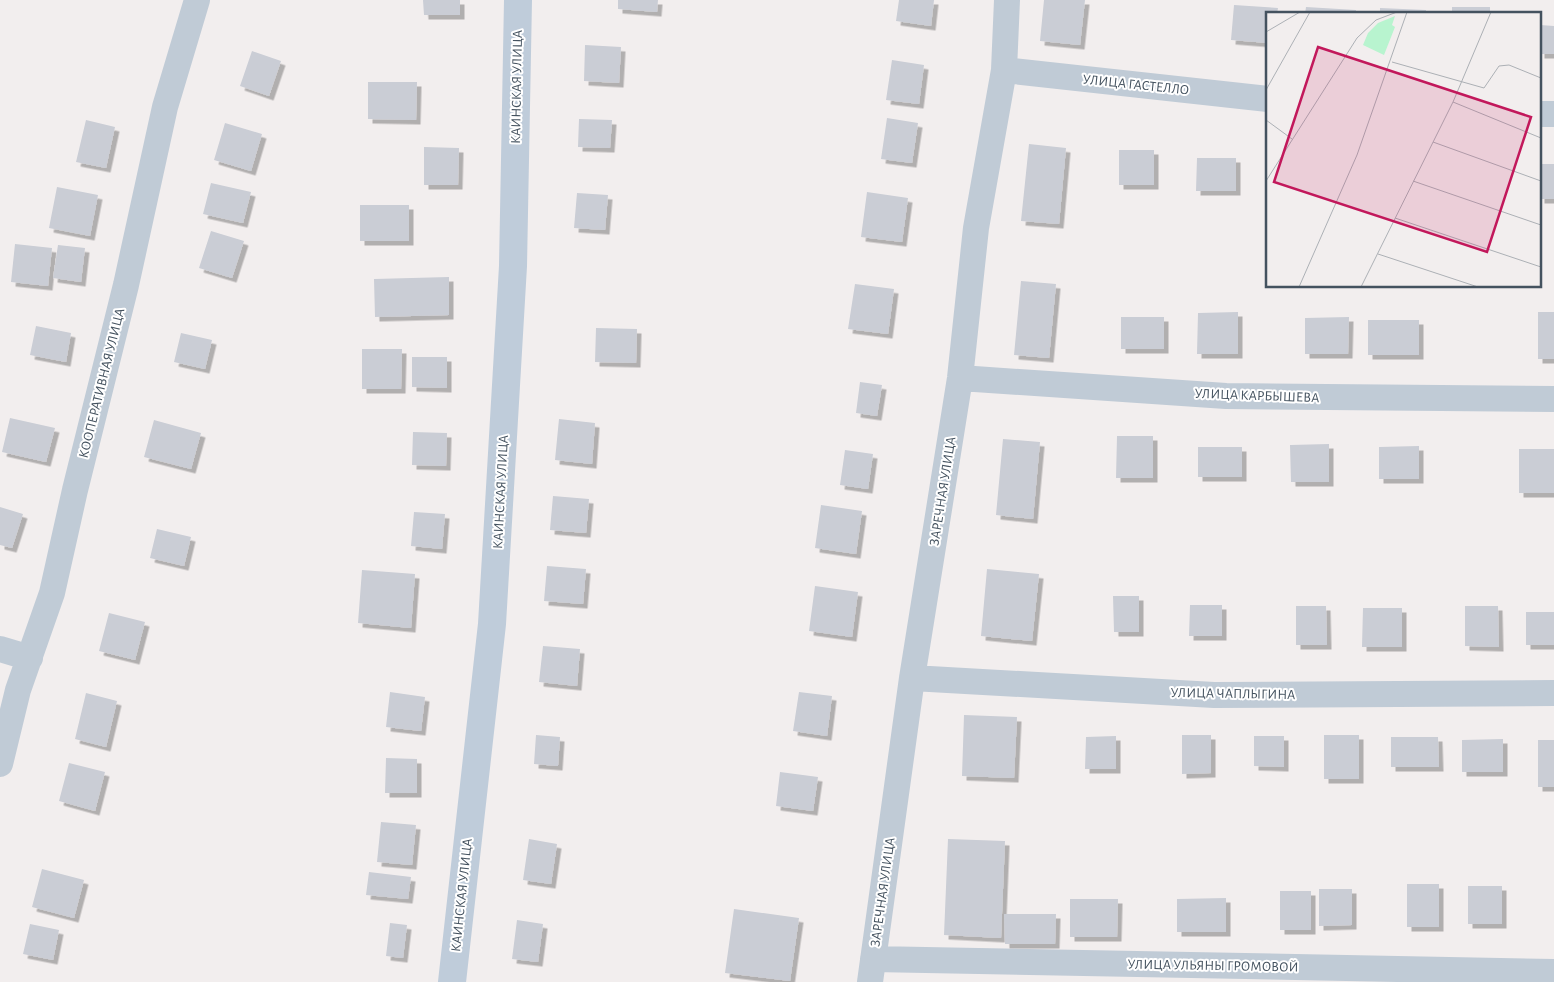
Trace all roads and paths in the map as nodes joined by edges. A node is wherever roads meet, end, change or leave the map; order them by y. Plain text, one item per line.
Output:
1 (197, 0) edge
2 (518, 0) edge
3 (1007, 0) edge
4 (1004, 70) junction
5 (1266, 99) edge
6 (960, 378) junction
7 (1554, 399) edge
8 (0, 649) edge
9 (30, 658) junction
10 (912, 678) junction
11 (1554, 692) edge
12 (0, 764) edge
13 (872, 971) edge
14 (1554, 972) edge
15 (452, 982) edge

1 - 9 street, КООПЕРАТИВНАЯ УЛИЦА
2 - 15 main road, КАИНСКАЯ УЛИЦА
3 - 4 street, ЗАРЕЧНАЯ УЛИЦА
4 - 5 street, УЛИЦА ГАСТЕЛЛО
4 - 6 street, ЗАРЕЧНАЯ УЛИЦА
6 - 7 street, УЛИЦА КАРБЫШЕВА
6 - 10 street, ЗАРЕЧНАЯ УЛИЦА
8 - 9 street
9 - 12 street, КООПЕРАТИВНАЯ УЛИЦА
10 - 11 street, УЛИЦА ЧАПЛЫГИНА
10 - 13 street, ЗАРЕЧНАЯ УЛИЦА
13 - 14 street, УЛИЦА УЛЬЯНЫ ГРОМОВОЙ

